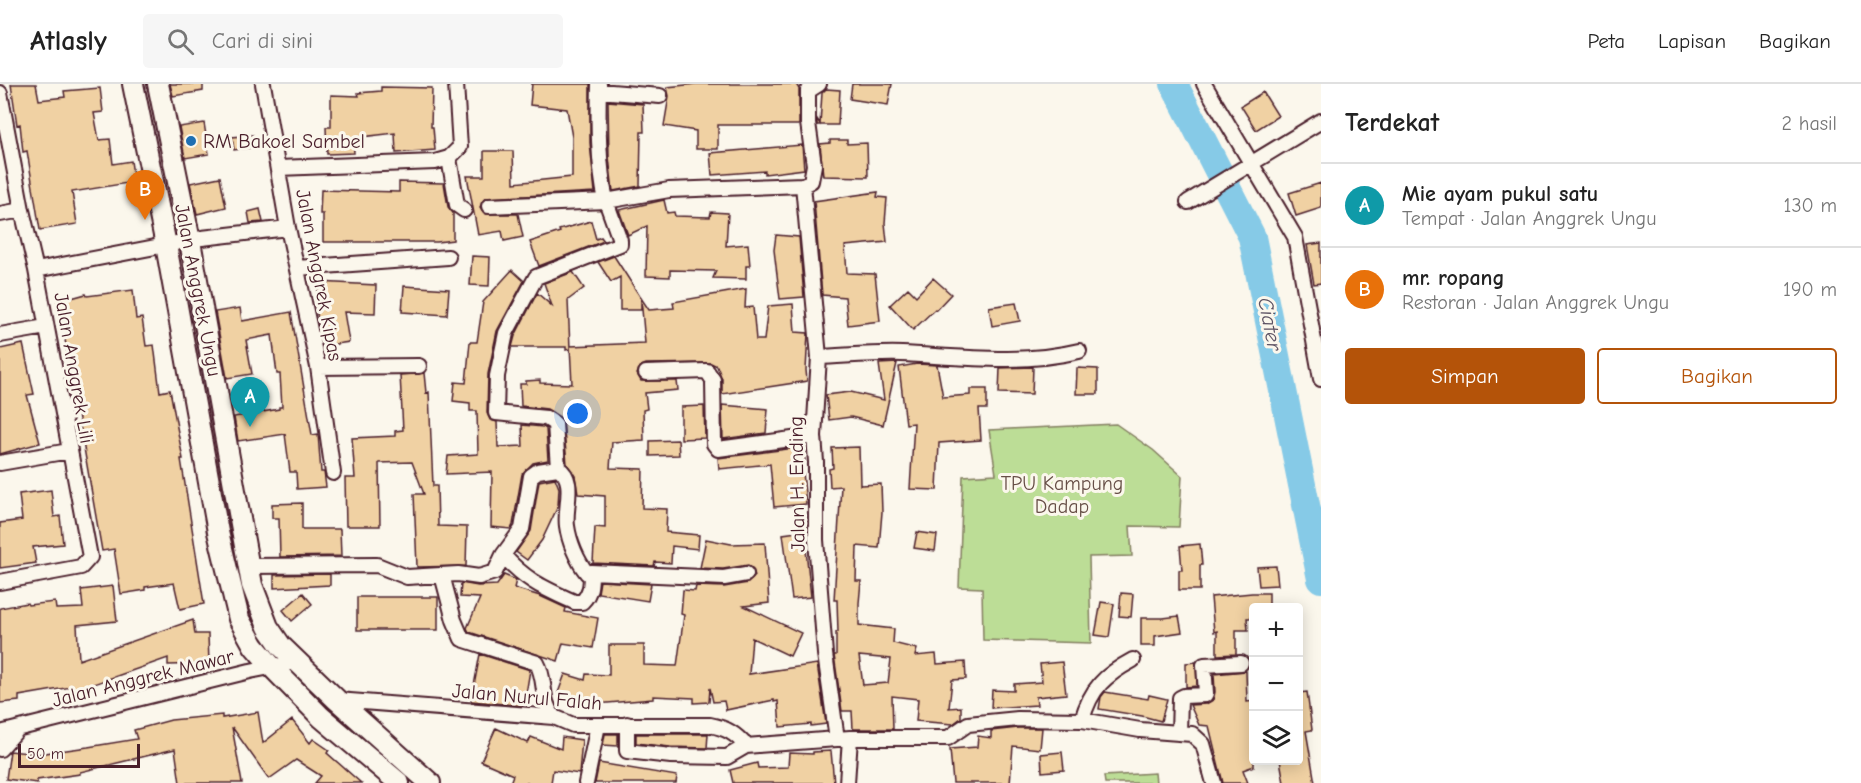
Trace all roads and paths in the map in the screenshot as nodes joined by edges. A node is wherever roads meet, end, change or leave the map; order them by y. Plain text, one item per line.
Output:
1 (133, 84) edge
2 (158, 84) edge
3 (263, 84) edge
4 (456, 84) edge
5 (819, 84) edge
6 (1204, 84) edge
7 (599, 88) edge
8 (0, 93) edge
9 (660, 96) dead end
10 (1321, 121) edge
11 (449, 158) junction
12 (1252, 163) junction
13 (278, 168) junction
14 (803, 185) junction
15 (606, 201) junction
16 (1188, 202) dead end
17 (489, 206) dead end
18 (22, 210) junction
19 (464, 210) dead end
20 (0, 214) edge
21 (288, 228) junction
22 (190, 241) junction
23 (166, 245) junction
24 (448, 257) dead end
25 (297, 268) junction
26 (36, 270) junction
27 (46, 327) junction
28 (0, 335) edge
29 (1079, 351) dead end
30 (819, 357) junction
31 (419, 366) dead end
32 (318, 367) junction
33 (646, 373) dead end
34 (1321, 379) edge
35 (814, 436) junction
36 (69, 451) junction
37 (0, 463) edge
38 (558, 468) junction
39 (333, 473) dead end
40 (503, 555) junction
41 (249, 566) junction
42 (591, 572) junction
43 (746, 574) dead end
44 (441, 575) junction
45 (0, 582) edge
46 (1133, 660) dead end
47 (296, 662) junction
48 (1241, 663) dead end
49 (272, 667) junction
50 (337, 700) junction
51 (554, 717) junction
52 (1082, 720) junction
53 (627, 724) junction
54 (598, 725) junction
55 (16, 731) junction
56 (1179, 733) junction
57 (0, 734) edge
58 (843, 739) junction
59 (746, 746) junction
60 (0, 749) edge
61 (399, 783) edge
62 (430, 783) edge
63 (586, 783) edge
64 (847, 783) edge
65 (1214, 783) edge

1 - 23 street, Jalan Anggrek Ungu
2 - 22 street, Jalan Anggrek Ungu
3 - 13 street, Jalan Anggrek Kipas
4 - 11 street
5 - 14 street
6 - 12 street
7 - 9 street
7 - 15 street
8 - 18 street, Jalan Anggrek Lili
10 - 12 street
11 - 13 street
11 - 19 street
12 - 16 street
12 - 34 street
13 - 21 street, Jalan Anggrek Kipas
14 - 15 street
14 - 30 street, Jalan H. Ending
15 - 17 street
15 - 38 street
18 - 20 street
18 - 26 street, Jalan Anggrek Lili
21 - 22 street
21 - 25 street, Jalan Anggrek Kipas
22 - 23 street
22 - 41 street, Jalan Anggrek Ungu
23 - 26 street
23 - 49 street, Jalan Anggrek Ungu
24 - 25 street
25 - 32 street, Jalan Anggrek Kipas
26 - 27 street, Jalan Anggrek Lili
27 - 28 street
27 - 36 street, Jalan Anggrek Lili
29 - 30 street
30 - 35 street, Jalan H. Ending
31 - 32 street
32 - 39 street, Jalan Anggrek Kipas
33 - 35 street
35 - 58 street, Jalan H. Ending
36 - 37 street
36 - 45 street, Jalan Anggrek Lili
38 - 40 street
38 - 42 street
40 - 42 street
40 - 44 street
41 - 44 street
41 - 47 street, Jalan Anggrek Ungu
42 - 43 street
44 - 51 street
46 - 52 street
47 - 49 street, Jalan Anggrek Mawar
47 - 50 street, Jalan Anggrek Ungu
48 - 56 street
49 - 55 street, Jalan Anggrek Mawar
49 - 61 street, Jalan Anggrek Ungu
50 - 51 street, Jalan Nurul Falah
50 - 62 street, Jalan Anggrek Ungu
51 - 54 street, Jalan Nurul Falah
52 - 56 street
52 - 58 street
53 - 54 street, Jalan Nurul Falah
53 - 59 street, Jalan Nurul Falah
53 - 59 street
54 - 63 street
55 - 57 street, Jalan Anggrek Mawar
55 - 60 street
56 - 65 street
58 - 59 street
58 - 64 street, Jalan H. Ending

